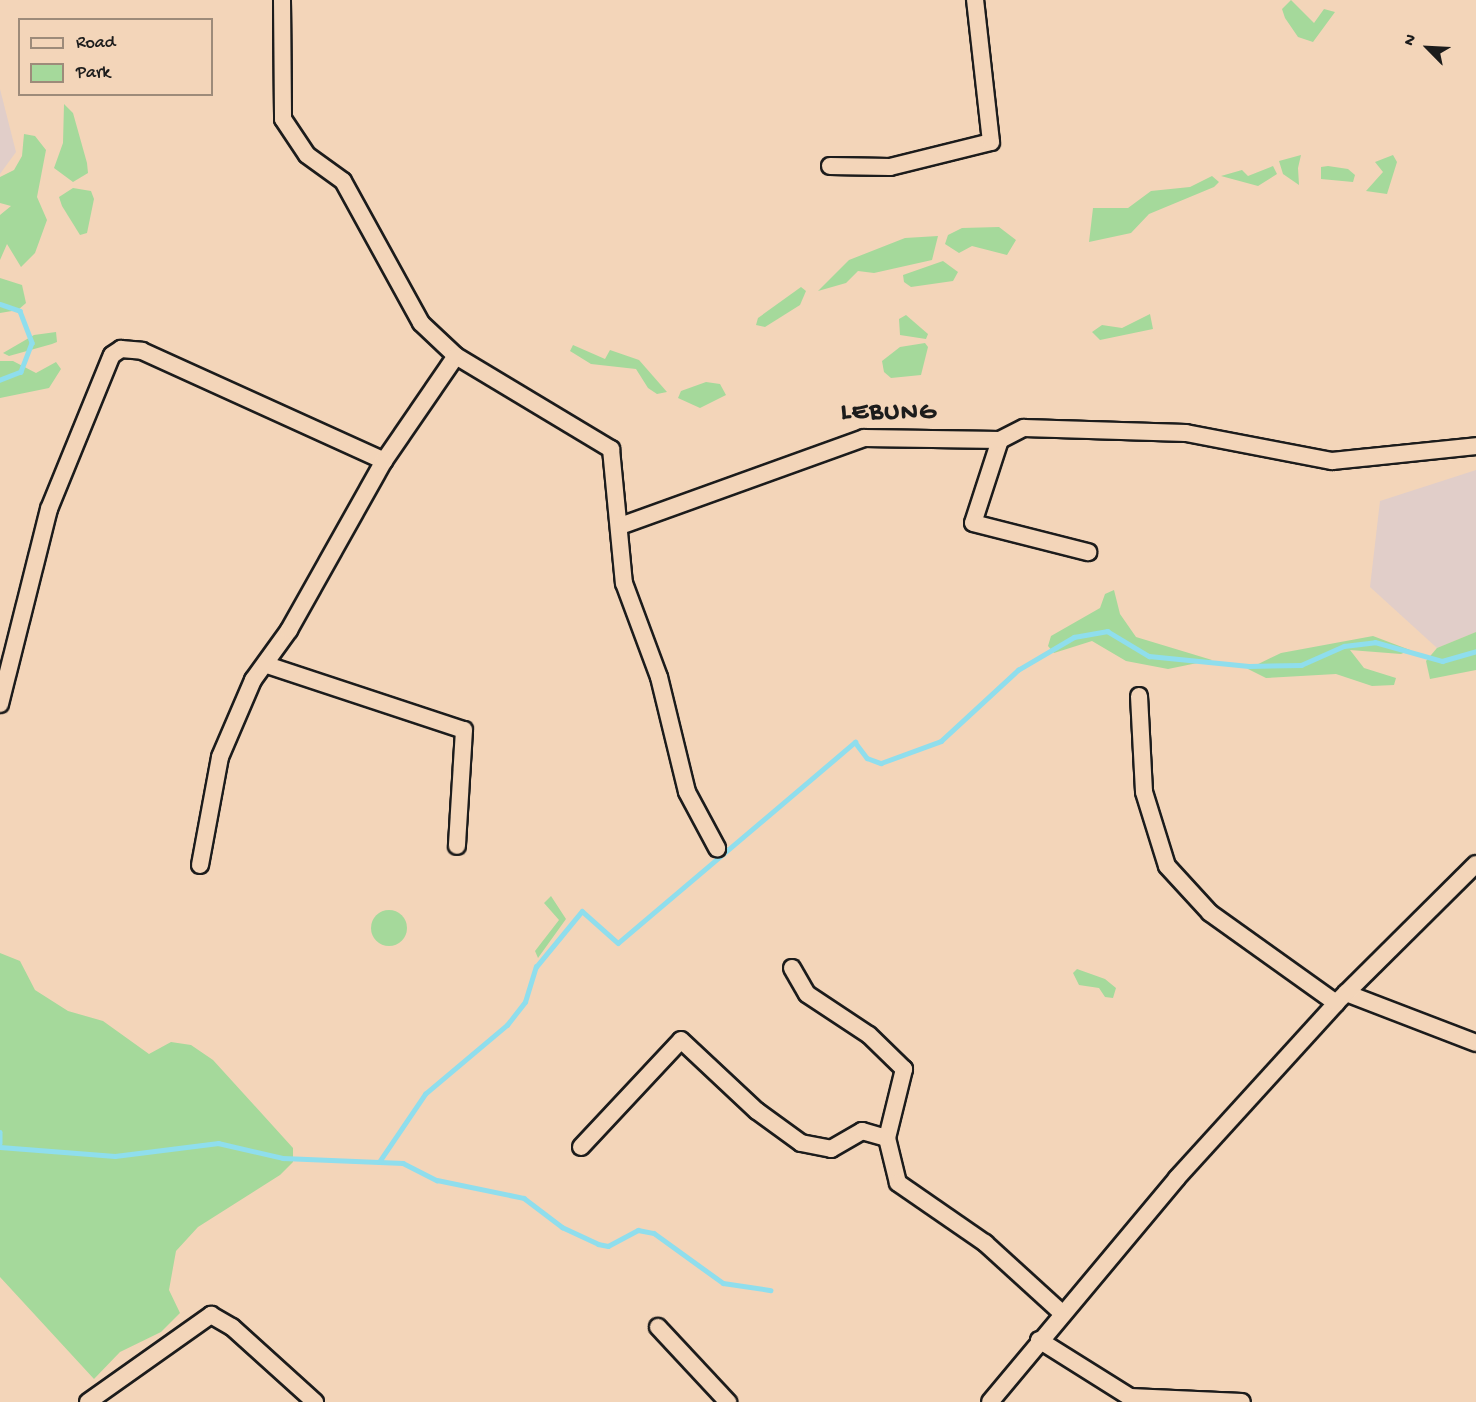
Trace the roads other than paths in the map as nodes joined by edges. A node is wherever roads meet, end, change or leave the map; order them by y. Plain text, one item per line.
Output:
1 (282, 0) edge
2 (975, 0) edge
3 (830, 166) dead end
4 (456, 356) junction
5 (1000, 440) junction
6 (1476, 446) edge
7 (384, 461) junction
8 (620, 526) junction
9 (1088, 552) dead end
10 (267, 665) junction
11 (1139, 696) dead end
12 (0, 704) edge
13 (458, 846) dead end
14 (717, 848) dead end
15 (1476, 864) edge
16 (200, 865) dead end
17 (792, 968) dead end
18 (1341, 998) junction
19 (1476, 1043) edge
20 (887, 1138) junction
21 (581, 1147) dead end
22 (1063, 1314) junction
23 (658, 1327) dead end
24 (1039, 1340) junction
25 (88, 1402) edge
26 (315, 1402) edge
27 (728, 1402) edge
28 (990, 1402) edge
29 (1242, 1402) edge

1 - 4 street
2 - 3 street
4 - 7 street
4 - 8 street
5 - 6 street
5 - 8 street
5 - 9 street
7 - 10 street
7 - 12 street
8 - 14 street
10 - 13 street
10 - 16 street
11 - 18 street
15 - 18 street
17 - 20 street
18 - 19 street
18 - 22 street
20 - 21 street
20 - 22 street
22 - 24 street
23 - 27 street
24 - 28 street
24 - 29 street
25 - 26 street

